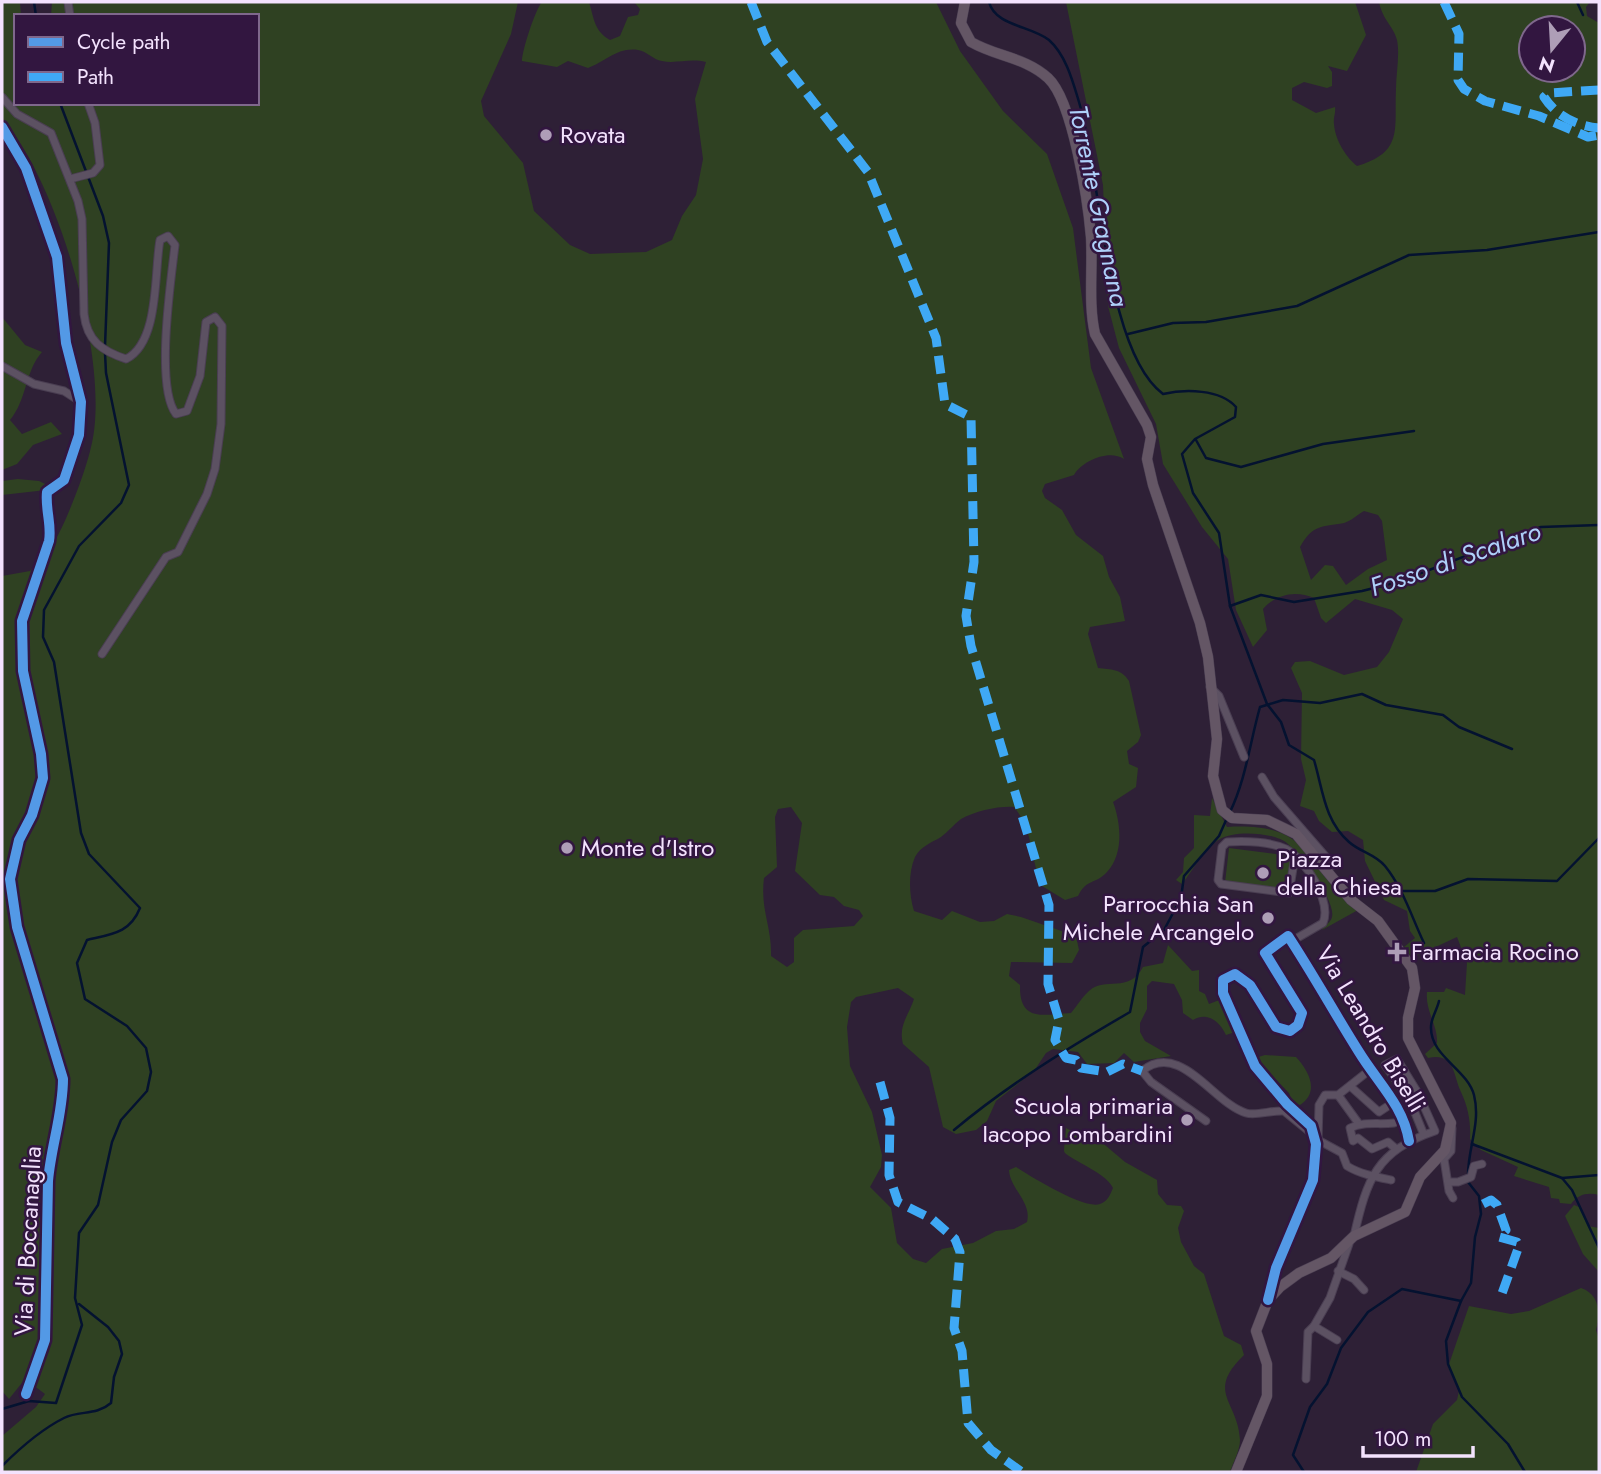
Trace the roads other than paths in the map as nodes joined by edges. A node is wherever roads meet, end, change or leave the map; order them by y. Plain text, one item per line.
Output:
1 (965, 2) edge
2 (2, 97) edge
3 (89, 105) edge
4 (2, 127) edge
5 (73, 178) junction
6 (2, 366) edge
7 (81, 402) junction
8 (102, 654) dead end
9 (1210, 687) junction
10 (1244, 757) dead end
11 (1262, 778) dead end
12 (1310, 851) junction
13 (1295, 856) junction
14 (1292, 941) junction
15 (1371, 1069) junction
16 (1350, 1086) junction
17 (1338, 1095) junction
18 (1394, 1102) junction
19 (1206, 1121) dead end
20 (1451, 1123) junction
21 (1359, 1124) junction
22 (1424, 1135) junction
23 (1314, 1138) junction
24 (1409, 1141) junction
25 (1388, 1142) junction
26 (1396, 1150) junction
27 (1482, 1164) dead end
28 (1373, 1173) junction
29 (1391, 1180) dead end
30 (1449, 1182) junction
31 (1453, 1198) dead end
32 (1352, 1238) junction
33 (1338, 1271) junction
34 (1363, 1290) dead end
35 (1268, 1300) junction
36 (1314, 1326) junction
37 (1337, 1340) dead end
38 (1306, 1379) dead end
39 (26, 1394) dead end
40 (1236, 1472) edge

1 - 9 main road
2 - 5 street
3 - 5 street
4 - 7 street, Via di Boccanaglia
5 - 8 street
6 - 7 street
7 - 39 street, Via di Boccanaglia
9 - 10 street
9 - 12 main road
11 - 12 street
12 - 20 main road
13 - 13 street
13 - 14 street
14 - 15 street, Via Leandro Biselli
14 - 23 street
15 - 16 street
15 - 18 street, Via Leandro Biselli
16 - 17 street
16 - 18 street
17 - 21 street
17 - 23 street
18 - 24 street, Via Leandro Biselli
19 - 23 street
20 - 30 street
20 - 32 main road
21 - 25 street
21 - 25 street
22 - 22 street
22 - 24 street
23 - 28 street
23 - 35 street
24 - 26 street
25 - 26 street
26 - 28 street
27 - 30 street
28 - 29 street
28 - 32 street
30 - 31 street
32 - 33 street
32 - 35 main road
33 - 34 street
33 - 36 street
35 - 40 main road
36 - 37 street
36 - 38 street

